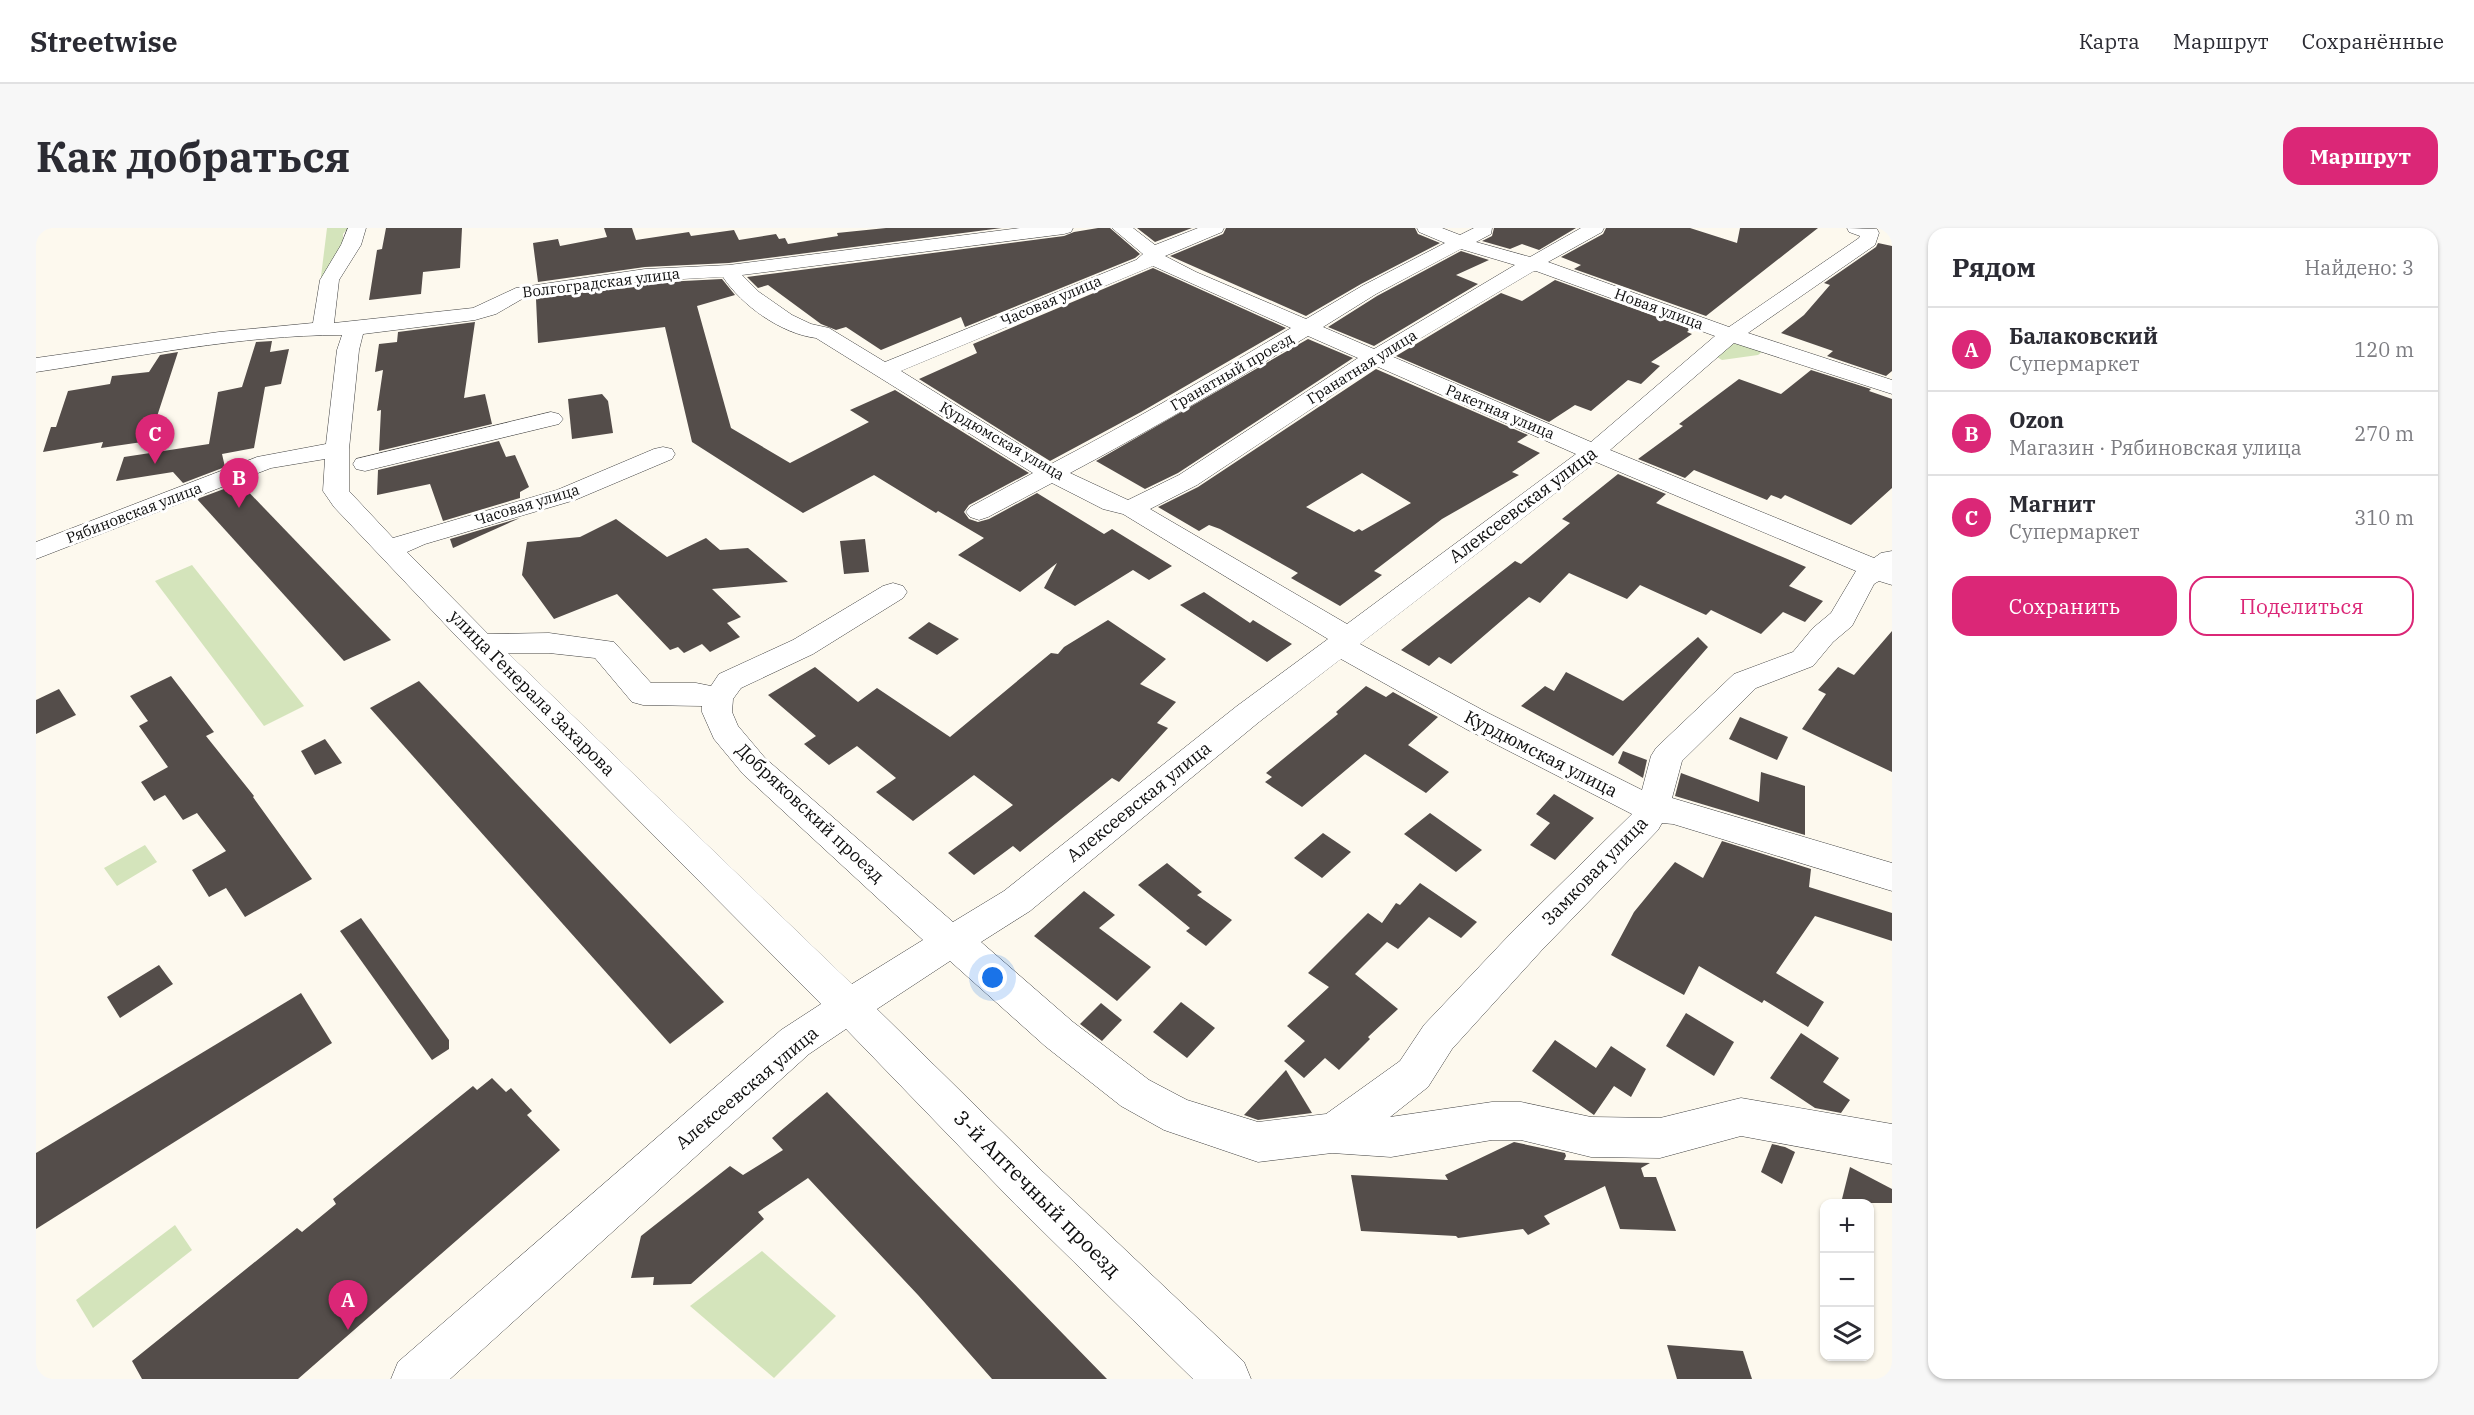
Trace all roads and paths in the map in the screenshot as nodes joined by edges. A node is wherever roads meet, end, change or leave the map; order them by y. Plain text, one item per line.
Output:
1 (357, 228) edge
2 (1064, 228) edge
3 (1121, 228) edge
4 (1215, 228) edge
5 (1426, 228) edge
6 (1595, 228) edge
7 (1484, 230) dead end
8 (1863, 231) edge
9 (1459, 242) junction
10 (1154, 256) junction
11 (1531, 264) junction
12 (729, 271) junction
13 (1308, 328) junction
14 (337, 329) junction
15 (1731, 335) junction
16 (1375, 358) junction
17 (36, 365) edge
18 (885, 370) junction
19 (1892, 387) edge
20 (551, 419) dead end
21 (337, 449) junction
22 (1594, 452) junction
23 (663, 454) dead end
24 (365, 464) dead end
25 (300, 467) dead end
26 (1053, 472) junction
27 (261, 476) dead end
28 (1132, 509) junction
29 (980, 512) dead end
30 (388, 550) junction
31 (36, 551) edge
32 (1887, 568) edge
33 (893, 592) dead end
34 (1343, 641) junction
35 (482, 644) junction
36 (718, 698) junction
37 (1651, 809) junction
38 (1892, 877) edge
39 (953, 944) junction
40 (849, 1007) junction
41 (1332, 1133) junction
42 (1892, 1144) edge
43 (415, 1379) edge
44 (1227, 1379) edge

1 - 14 street, улица Генерала Захарова
2 - 12 street, Волгоградская улица
3 - 10 street, Ракетная улица
4 - 10 street, Часовая улица
5 - 9 street, Новая улица
6 - 11 street, Гранатная улица
7 - 9 street, Гранатный проезд
8 - 15 street, Алексеевская улица
9 - 11 street, Новая улица
9 - 13 street, Гранатный проезд
10 - 13 street, Ракетная улица
10 - 18 street, Часовая улица
11 - 15 street, Новая улица
11 - 16 street, Гранатная улица
12 - 14 street, Волгоградская улица
12 - 18 street, Курдюмская улица
13 - 16 street, Ракетная улица
13 - 26 street, Гранатный проезд
14 - 17 street, Волгоградская улица
14 - 21 street, улица Генерала Захарова
15 - 19 street, Новая улица
15 - 22 street, Алексеевская улица
16 - 22 street, Ракетная улица
16 - 28 street, Гранатная улица
18 - 26 street, Курдюмская улица
20 - 24 street
21 - 30 street, улица Генерала Захарова
21 - 31 street, Рябиновская улица
22 - 32 street, Ракетная улица
22 - 34 street, Алексеевская улица
23 - 30 street, Часовая улица
25 - 27 street
26 - 28 street, Курдюмская улица
26 - 29 street, Гранатный проезд
28 - 34 street, Курдюмская улица
30 - 35 street, улица Генерала Захарова
32 - 37 street, Замковая улица
33 - 36 street
34 - 37 street, Курдюмская улица
34 - 39 street, Алексеевская улица
35 - 36 street
35 - 40 street, улица Генерала Захарова
36 - 39 street, Добряковский проезд
37 - 38 street, Курдюмская улица
37 - 41 street, Замковая улица
39 - 40 street, Алексеевская улица
39 - 41 street
40 - 43 street, Алексеевская улица
40 - 44 street, 3-й Аптечный проезд
41 - 42 street

